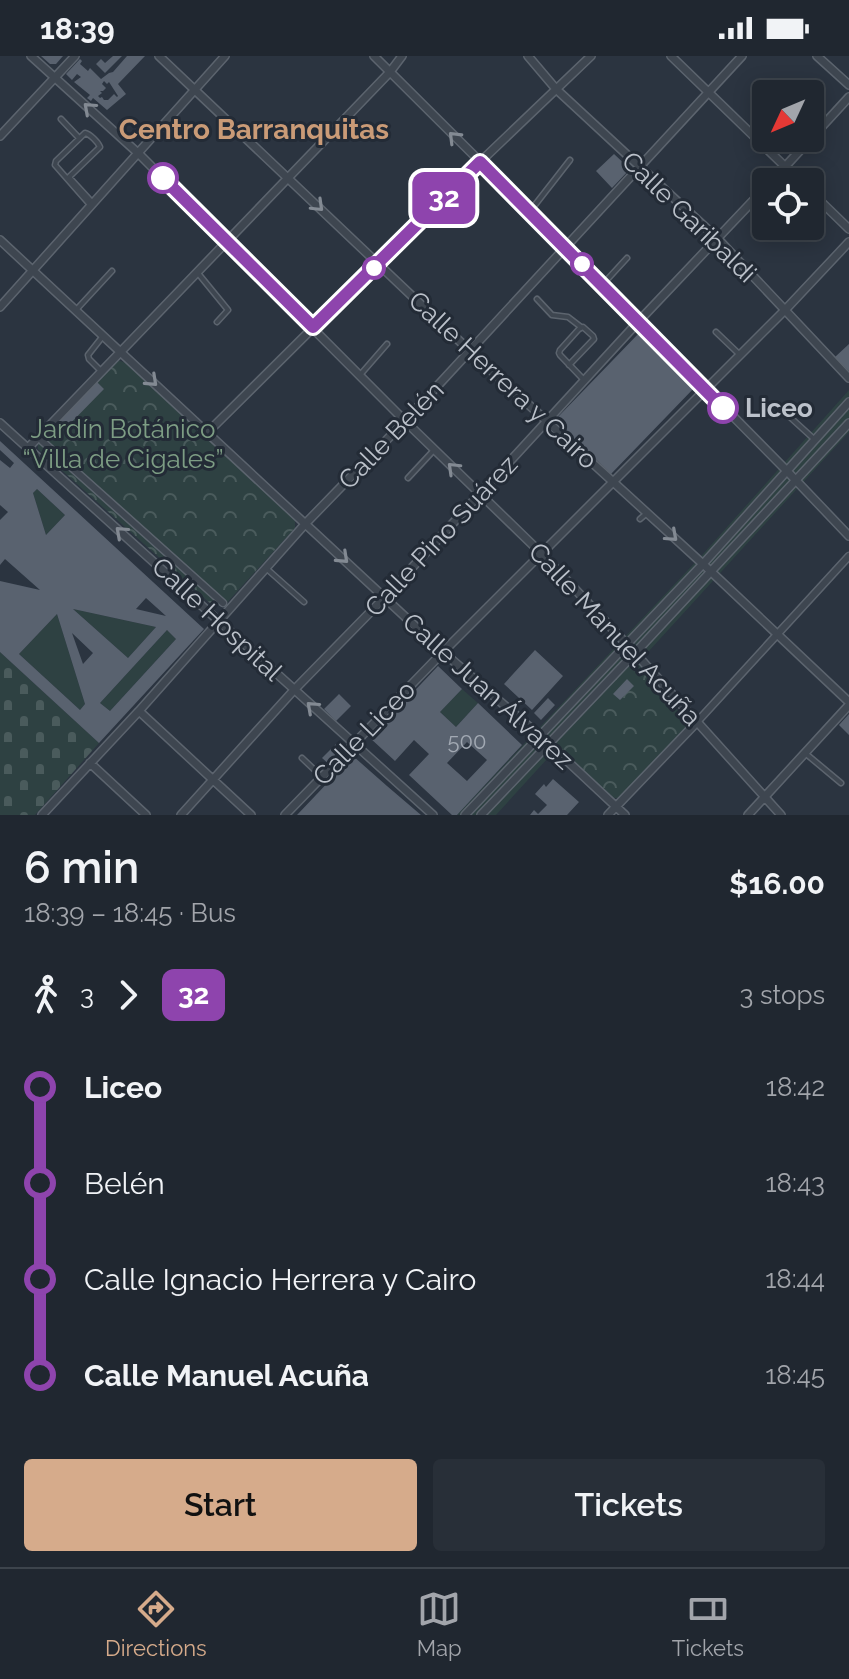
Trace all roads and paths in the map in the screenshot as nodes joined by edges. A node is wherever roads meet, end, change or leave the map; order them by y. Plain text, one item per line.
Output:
1 (31, 56) edge
2 (75, 56) edge
3 (159, 56) edge
4 (225, 56) edge
5 (374, 56) edge
6 (402, 56) edge
7 (528, 56) edge
8 (591, 56) edge
9 (671, 56) edge
10 (742, 56) edge
11 (817, 56) edge
12 (390, 72) junction
13 (55, 77) junction
14 (849, 85) edge
15 (195, 89) junction
16 (556, 89) junction
17 (709, 92) junction
18 (849, 97) edge
19 (61, 119) dead end
20 (0, 136) edge
21 (79, 138) junction
22 (139, 154) junction
23 (570, 160) dead end
24 (480, 162) junction
25 (785, 167) joint
26 (639, 168) junction
27 (68, 178) junction
28 (288, 178) junction
29 (752, 202) edge
30 (93, 205) junction
31 (824, 205) edge
32 (530, 212) junction
33 (849, 229) edge
34 (718, 239) junction
35 (0, 240) edge
36 (227, 241) junction
37 (849, 242) edge
38 (566, 247) junction
39 (627, 258) dead end
40 (378, 264) junction
41 (33, 271) junction
42 (112, 271) dead end
43 (197, 272) junction
44 (602, 285) junction
45 (537, 299) dead end
46 (0, 307) edge
47 (76, 310) junction
48 (785, 310) junction
49 (217, 322) dead end
50 (638, 322) junction
51 (313, 327) junction
52 (581, 327) junction
53 (716, 332) dead end
54 (104, 336) junction
55 (387, 344) dead end
56 (120, 351) junction
57 (470, 351) junction
58 (739, 354) junction
59 (569, 365) junction
60 (101, 371) junction
61 (360, 375) junction
62 (849, 378) edge
63 (584, 380) junction
64 (704, 389) junction
65 (849, 402) edge
66 (780, 408) dead end
67 (405, 421) junction
68 (547, 421) junction
69 (0, 423) edge
70 (849, 423) edge
71 (208, 432) junction
72 (814, 439) junction
73 (42, 441) dead end
74 (28, 448) junction
75 (434, 450) junction
76 (786, 470) junction
77 (408, 478) dead end
78 (796, 481) junction
79 (613, 482) junction
80 (481, 495) junction
81 (306, 523) junction
82 (849, 536) edge
83 (542, 554) junction
84 (849, 556) edge
85 (703, 564) junction
86 (266, 568) junction
87 (711, 572) junction
88 (385, 597) junction
89 (304, 602) dead end
90 (223, 603) dead end
91 (219, 620) junction
92 (777, 634) junction
93 (626, 643) junction
94 (443, 652) junction
95 (635, 653) junction
96 (294, 690) junction
97 (849, 703) edge
98 (139, 711) junction
99 (697, 722) junction
100 (539, 736) junction
101 (548, 743) junction
102 (353, 744) junction
103 (805, 753) junction
104 (302, 758) dead end
105 (90, 763) junction
106 (322, 777) junction
107 (213, 780) junction
108 (841, 783) dead end
109 (765, 797) junction
110 (616, 806) junction
111 (42, 815) edge
112 (146, 815) edge
113 (181, 815) edge
114 (251, 815) edge
115 (285, 815) edge
116 (433, 815) edge
117 (465, 815) edge
118 (481, 815) edge
119 (608, 815) edge
120 (625, 815) edge
121 (748, 815) edge
122 (781, 815) edge

1 - 13 street, Calle Manuel Acuña
2 - 13 street
3 - 15 street, Calle Herrera y Cairo
4 - 15 street
5 - 12 street
6 - 12 street
7 - 16 street, Calle Garibaldi
8 - 16 street
9 - 17 street
10 - 17 street, Calle Belén
11 - 14 street
24 -> 12 street
12 - 28 street
13 - 20 street
22 -> 13 street, Calle Manuel Acuña
15 - 22 street
15 - 28 street, Calle Herrera y Cairo
16 - 24 street
16 - 26 street, Calle Garibaldi
17 - 25 street
17 - 26 street, Calle Belén
18 - 25 street
19 - 21 lane
21 - 27 lane
21 - 27 lane
22 - 30 street
22 - 36 street, Calle Manuel Acuña
23 - 32 lane
24 - 32 street
24 - 40 street
26 - 34 street, Calle Garibaldi
26 - 38 street, Calle Belén
27 - 30 lane
28 - 36 street
28 -> 40 street, Calle Herrera y Cairo
29 - 34 street, Calle Pino Suárez
30 - 41 street
31 - 33 street
32 - 38 street
34 - 48 street, Calle Garibaldi
34 - 50 street, Calle Pino Suárez
35 - 41 street, Calle Juan Álvarez
36 - 43 street
36 - 51 street, Calle Manuel Acuña
37 - 48 street, Calle Liceo
38 - 44 street
38 - 57 street, Calle Belén
39 - 44 lane
40 - 51 street
40 - 57 street, Calle Herrera y Cairo
41 - 46 street
41 - 47 street, Calle Juan Álvarez
42 - 47 lane
43 - 49 lane
43 - 56 street
44 - 50 street
45 - 52 lane
47 - 54 street, Calle Juan Álvarez
48 - 58 street, Calle Liceo
48 - 62 street, Calle Garibaldi
50 - 63 street, Calle Pino Suárez
50 - 64 street
51 - 61 street, Calle Manuel Acuña
51 - 71 street
52 - 59 lane
52 - 59 lane
53 - 58 lane
54 - 56 street, Calle Juan Álvarez
54 - 60 lane
55 - 61 lane
56 - 60 street
56 -> 71 street, Calle Juan Álvarez
57 - 67 street, Calle Belén
57 - 68 street, Calle Herrera y Cairo
58 - 64 street, Calle Liceo
59 - 63 lane
60 - 74 street
61 - 67 street, Calle Manuel Acuña
63 - 68 street, Calle Pino Suárez
64 - 76 street
64 - 79 street, Calle Liceo
65 - 72 street
66 - 72 lane
67 - 75 street, Calle Manuel Acuña
67 - 81 street, Calle Belén
68 - 79 street, Calle Herrera y Cairo
68 - 80 street, Calle Pino Suárez
69 - 74 street, Calle Hospital
70 - 78 street
71 - 81 street, Calle Juan Álvarez
72 - 76 street
73 - 90 street
91 -> 74 street, Calle Hospital
75 - 77 lane
80 -> 75 street, Calle Manuel Acuña
76 - 78 street
76 - 85 street
78 - 82 street
78 - 87 street
79 - 83 street, Calle Liceo
79 -> 85 street, Calle Herrera y Cairo
80 - 83 street, Calle Manuel Acuña
80 - 88 street, Calle Pino Suárez
81 - 86 street, Calle Belén
81 -> 88 street, Calle Juan Álvarez
83 - 93 street, Calle Manuel Acuña
83 - 94 street, Calle Liceo
84 - 92 street
85 - 87 street, Calle Herrera y Cairo
85 - 93 street
86 - 89 lane
86 - 91 street, Calle Belén
87 - 92 street, Calle Herrera y Cairo
87 - 95 street
88 - 94 street, Calle Juan Álvarez
88 - 96 street, Calle Pino Suárez
91 - 96 street, Calle Hospital
91 - 98 street, Calle Belén
92 - 97 street, Calle Herrera y Cairo
92 - 99 street
93 - 95 street, Calle Manuel Acuña
93 - 100 street
94 - 100 street, Calle Juan Álvarez
94 - 102 street, Calle Liceo
95 - 99 street, Calle Manuel Acuña
95 - 101 street
102 -> 96 street, Calle Hospital
96 - 107 street, Calle Pino Suárez
97 - 103 street
98 - 105 street, Calle Belén
98 - 107 street
99 - 109 street, Calle Manuel Acuña
99 - 110 street
100 - 101 street, Calle Juan Álvarez
100 - 117 street
101 - 110 street, Calle Juan Álvarez
101 - 118 street
102 - 106 street, Calle Liceo
102 - 116 street, Calle Hospital
103 - 108 lane
103 - 109 street
104 - 106 lane
105 - 111 street, Calle Belén
105 - 112 street
106 - 115 street, Calle Liceo
107 - 113 street, Calle Pino Suárez
107 - 114 street
109 - 121 street
109 - 122 street, Calle Manuel Acuña
110 - 119 street
110 - 120 street, Calle Juan Álvarez

